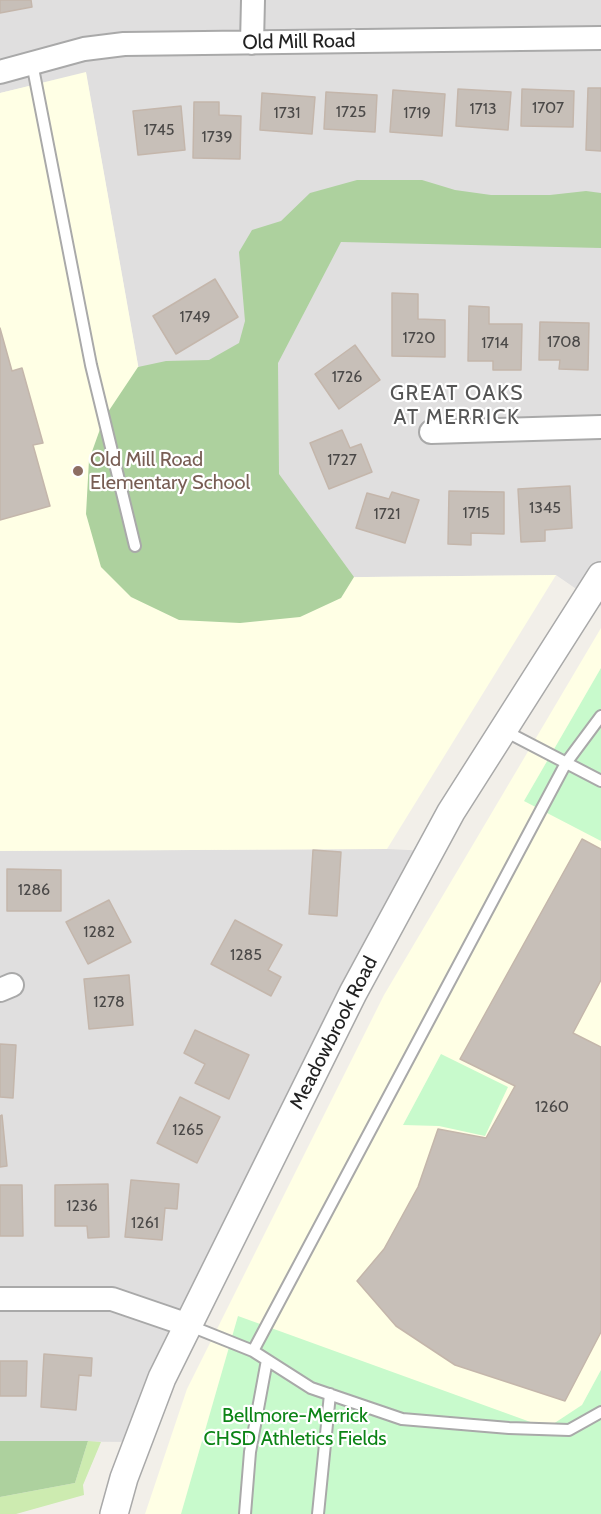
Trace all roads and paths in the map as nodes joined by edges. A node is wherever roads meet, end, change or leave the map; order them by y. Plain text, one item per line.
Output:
1 (253, 0) edge
2 (601, 38) edge
3 (252, 43) junction
4 (32, 63) junction
5 (0, 72) edge
6 (601, 428) edge
7 (431, 432) dead end
8 (135, 546) dead end
9 (601, 576) edge
10 (601, 717) edge
11 (503, 730) junction
12 (566, 763) junction
13 (601, 781) edge
14 (0, 1299) edge
15 (188, 1325) junction
16 (253, 1351) junction
17 (267, 1360) junction
18 (330, 1394) junction
19 (601, 1412) edge
20 (114, 1514) edge
21 (245, 1514) edge
22 (318, 1514) edge

1 - 3 street
2 - 3 street, Old Mill Road
3 - 4 street, Old Mill Road
4 - 5 street, Old Mill Road
4 - 8 lane
6 - 7 street
9 - 11 street, Meadowbrook Road
10 - 12 lane
11 - 12 lane
11 - 15 street, Meadowbrook Road
12 - 13 lane
12 - 16 lane
14 - 15 street
15 - 16 lane
15 - 20 street, Meadowbrook Road
16 - 17 lane
17 - 18 lane
17 - 21 lane
18 - 19 lane
18 - 22 lane

